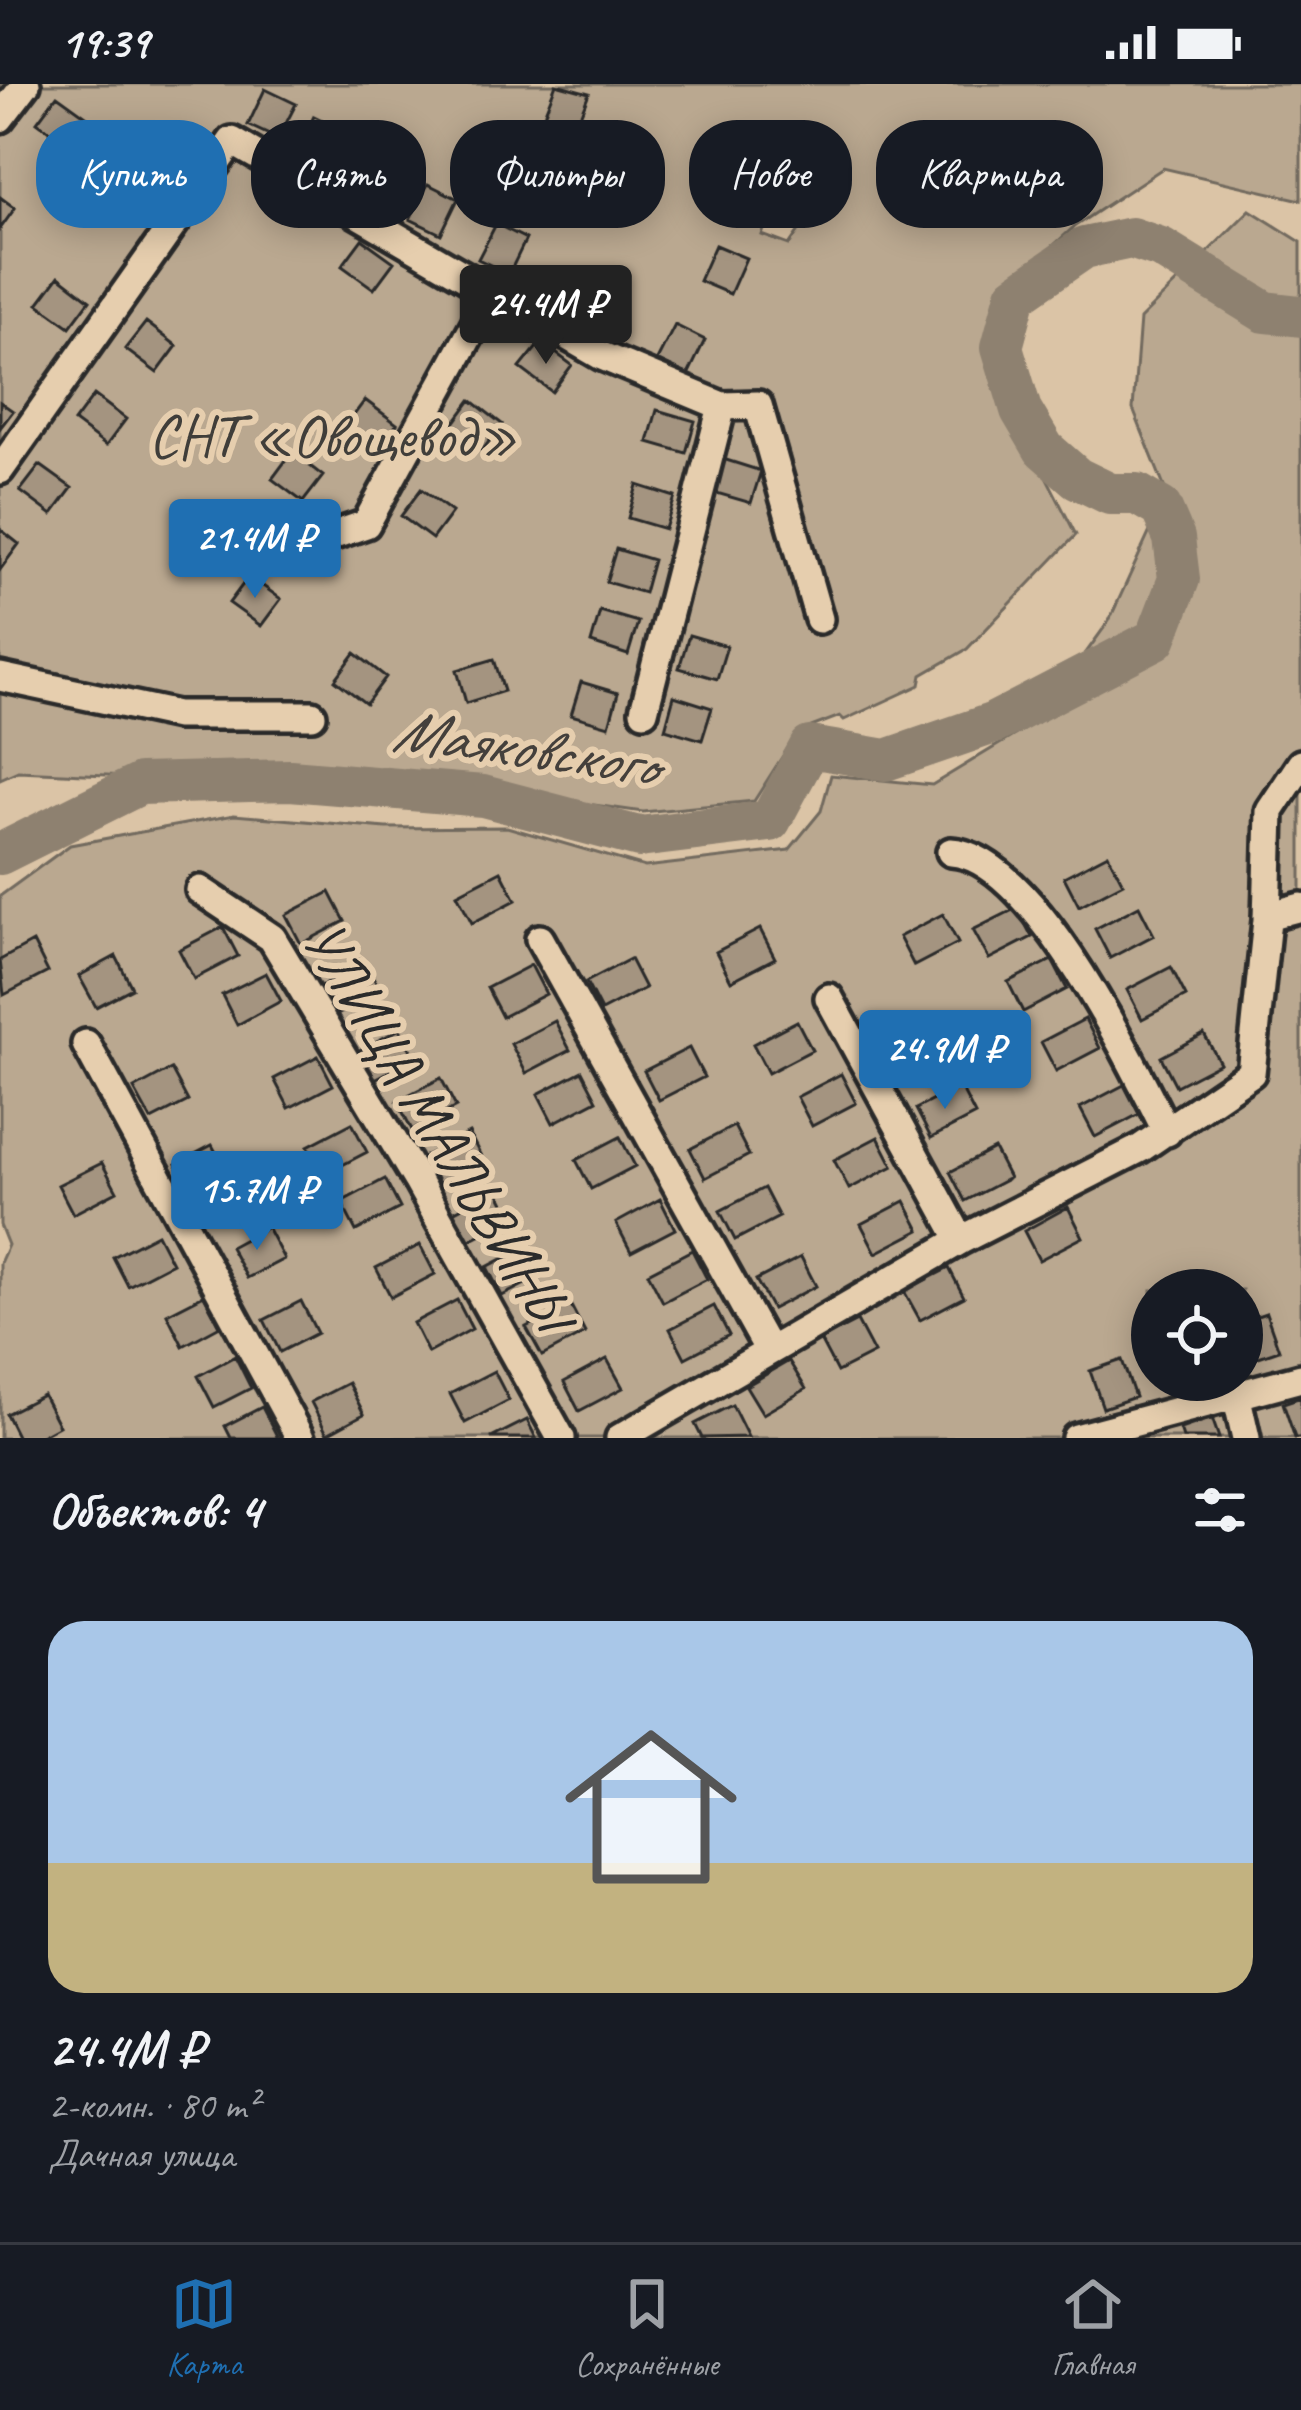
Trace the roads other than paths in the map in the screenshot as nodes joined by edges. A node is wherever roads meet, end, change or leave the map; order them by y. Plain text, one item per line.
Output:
1 (26, 84) edge
2 (0, 118) edge
3 (494, 292) junction
4 (722, 406) junction
5 (0, 470) edge
6 (279, 554) dead end
7 (819, 619) dead end
8 (0, 677) edge
9 (644, 711) dead end
10 (312, 715) dead end
11 (1301, 764) edge
12 (951, 853) dead end
13 (200, 890) dead end
14 (1301, 907) edge
15 (1267, 916) junction
16 (540, 939) dead end
17 (829, 998) dead end
18 (86, 1044) dead end
19 (1167, 1132) junction
20 (961, 1240) junction
21 (769, 1349) junction
22 (1301, 1378) edge
23 (1263, 1387) edge
24 (1211, 1401) edge
25 (1238, 1401) edge
26 (300, 1438) edge
27 (561, 1438) edge
28 (620, 1438) edge
29 (1076, 1438) edge
30 (1246, 1438) edge

1 - 2 street
3 - 4 street
3 - 5 street
3 - 6 street
4 - 7 street
4 - 9 street
8 - 10 street
11 - 15 street
12 - 19 street
13 - 27 street, УЛИЦА МАЛЬВИНЫ
14 - 15 street
15 - 19 street
16 - 21 street
17 - 20 street
18 - 26 street
19 - 20 street
20 - 21 street
21 - 28 street
22 - 23 street
24 - 29 street
25 - 30 street

